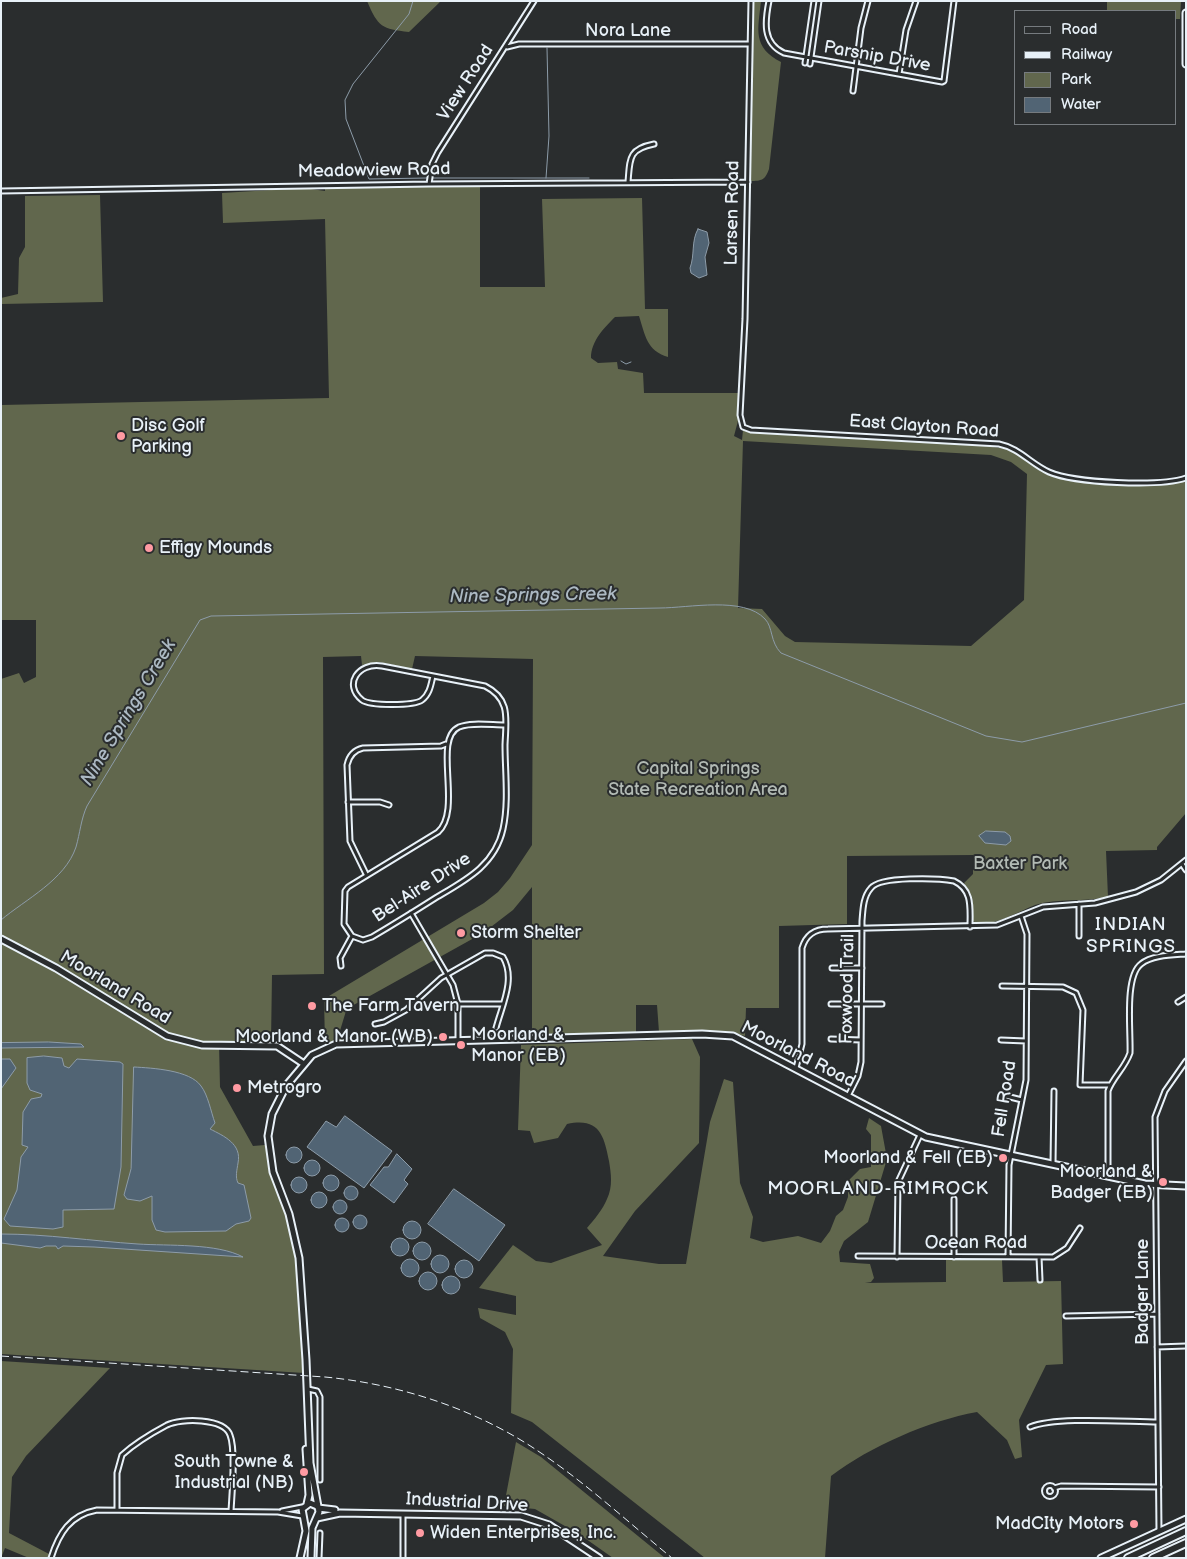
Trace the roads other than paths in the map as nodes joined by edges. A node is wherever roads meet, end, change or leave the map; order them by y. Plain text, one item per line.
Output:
1 (534, 1) edge
2 (751, 1) edge
3 (769, 1) edge
4 (814, 1) edge
5 (819, 1) edge
6 (868, 1) edge
7 (916, 1) edge
8 (954, 1) edge
9 (1186, 13) edge
10 (750, 44) junction
11 (506, 47) junction
12 (806, 58) junction
13 (811, 59) junction
14 (805, 63) dead end
15 (810, 64) dead end
16 (1186, 64) edge
17 (856, 67) junction
18 (899, 74) junction
19 (853, 91) dead end
20 (654, 144) dead end
21 (628, 182) junction
22 (748, 182) junction
23 (429, 184) junction
24 (1, 191) edge
25 (742, 425) joint
26 (1186, 478) edge
27 (433, 676) junction
28 (505, 725) junction
29 (446, 744) junction
30 (348, 802) junction
31 (389, 805) dead end
32 (1186, 860) edge
33 (1182, 864) junction
34 (1186, 870) edge
35 (366, 874) junction
36 (1079, 904) junction
37 (411, 913) junction
38 (1021, 916) junction
39 (970, 927) junction
40 (862, 928) junction
41 (352, 936) junction
42 (1079, 936) dead end
43 (1, 939) edge
44 (1186, 954) edge
45 (340, 966) dead end
46 (832, 968) dead end
47 (862, 968) junction
48 (447, 974) junction
49 (1002, 986) dead end
50 (1027, 986) junction
51 (1186, 997) edge
52 (1178, 1002) dead end
53 (458, 1004) junction
54 (502, 1004) junction
55 (831, 1004) dead end
56 (862, 1004) junction
57 (882, 1004) dead end
58 (374, 1024) dead end
59 (496, 1028) dead end
60 (831, 1039) dead end
61 (458, 1040) junction
62 (861, 1040) junction
63 (1002, 1040) dead end
64 (1026, 1041) junction
65 (1186, 1061) edge
66 (304, 1064) junction
67 (796, 1068) junction
68 (1110, 1085) junction
69 (1054, 1091) dead end
70 (1002, 1095) dead end
71 (848, 1096) junction
72 (1022, 1100) junction
73 (920, 1135) junction
74 (1010, 1155) junction
75 (1053, 1164) junction
76 (1108, 1176) junction
77 (1156, 1185) junction
78 (1186, 1186) edge
79 (954, 1199) dead end
80 (1080, 1228) dead end
81 (858, 1256) dead end
82 (897, 1257) junction
83 (954, 1257) junction
84 (1008, 1257) junction
85 (1039, 1257) junction
86 (1040, 1280) dead end
87 (1157, 1314) junction
88 (1066, 1316) dead end
89 (1157, 1346) junction
90 (1186, 1346) edge
91 (308, 1389) junction
92 (1158, 1422) junction
93 (1030, 1427) dead end
94 (308, 1435) junction
95 (320, 1480) dead end
96 (1159, 1487) junction
97 (1054, 1488) dead end
98 (306, 1504) junction
99 (318, 1507) junction
100 (116, 1510) junction
101 (231, 1512) junction
102 (278, 1512) junction
103 (352, 1513) junction
104 (403, 1514) junction
105 (303, 1517) junction
106 (315, 1519) junction
107 (1186, 1520) edge
108 (1159, 1531) junction
109 (1186, 1531) edge
110 (320, 1533) dead end
111 (1186, 1544) edge
112 (51, 1558) edge
113 (300, 1558) edge
114 (311, 1558) edge
115 (319, 1558) edge
116 (404, 1558) edge
117 (599, 1558) edge
118 (1101, 1558) edge
119 (1128, 1558) edge
120 (1154, 1558) edge

1 - 11 street, View Road
2 - 10 street, Larsen Road
3 - 12 street, Parsnip Drive
4 - 12 street
5 - 13 street
6 - 17 street
7 - 18 street
8 - 18 street, Parsnip Drive
9 - 16 street
10 - 11 street, Nora Lane
10 - 22 street, Larsen Road
11 - 23 street, View Road
12 - 13 street, Parsnip Drive
12 - 14 street
13 - 15 street
13 - 17 street, Parsnip Drive
17 - 18 street, Parsnip Drive
17 - 19 street
20 - 21 street
21 - 22 street, Meadowview Road
21 - 23 street, Meadowview Road
22 - 25 street, Larsen Road
23 - 24 street, Meadowview Road
25 - 26 street, East Clayton Road
27 - 27 street
27 - 28 street, Bel-Aire Drive
28 - 29 street
28 - 37 street, Bel-Aire Drive
29 - 30 street
29 - 35 street
30 - 31 street
30 - 35 street
32 - 33 street
33 - 34 street
33 - 36 street
35 - 41 street
36 - 38 street
36 - 42 street
37 - 41 street, Bel-Aire Drive
37 - 48 street
38 - 39 street
38 - 50 street, Fell Road
39 - 40 street
39 - 40 street, Foxwood Trail
40 - 47 street, Foxwood Trail
40 - 67 street
41 - 45 street
43 - 66 street, Moorland Road
44 - 68 street
46 - 47 street
47 - 56 street, Foxwood Trail
48 - 53 street
48 - 54 street
48 - 58 street
49 - 50 street
50 - 64 street, Fell Road
50 - 68 street
51 - 52 street
53 - 54 street
53 - 61 street
54 - 59 street
55 - 56 street
56 - 57 street
56 - 62 street, Foxwood Trail
60 - 62 street
61 - 66 street, Moorland Road
61 - 67 street, Moorland Road
62 - 71 street, Foxwood Trail
63 - 64 street
64 - 72 street, Fell Road
65 - 77 street, Badger Lane
66 - 91 street
67 - 71 street, Moorland Road
68 - 76 street
69 - 75 street
70 - 72 street
71 - 73 street, Moorland Road
72 - 74 street, Fell Road
73 - 74 street, Moorland Road
73 - 82 street
74 - 75 street, Moorland Road
74 - 84 street, Fell Road
75 - 76 street, Moorland Road
76 - 77 street, Moorland Road
77 - 78 street, Moorland Road
77 - 87 street, Badger Lane
79 - 83 street
80 - 85 street, Ocean Road
81 - 82 street, Ocean Road
82 - 83 street, Ocean Road
83 - 84 street, Ocean Road
84 - 85 street, Ocean Road
85 - 86 street
87 - 88 street
87 - 89 street, Badger Lane
89 - 90 street
89 - 92 street, Badger Lane
91 - 94 street
91 - 95 street
92 - 93 street
92 - 96 street, Badger Lane
94 - 98 street
94 - 99 street
96 - 97 street
96 - 108 street, Badger Lane
98 - 99 street
98 - 102 street
98 - 105 street
99 - 103 street, Industrial Drive
99 - 106 street
100 - 101 street
100 - 101 street
100 - 112 street
101 - 102 street
102 - 105 street
103 - 104 street, Industrial Drive
103 - 106 street, Industrial Drive
104 - 116 street
104 - 117 street, Industrial Drive
105 - 106 street
105 - 113 street
106 - 114 street
107 - 108 street
108 - 118 street
109 - 119 highway
110 - 115 street
111 - 120 highway

